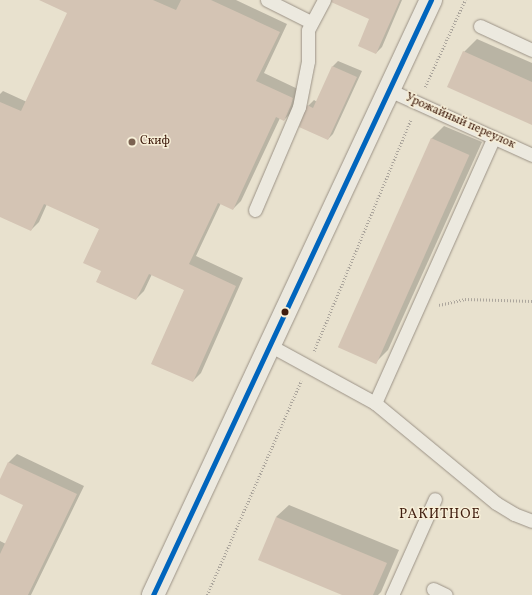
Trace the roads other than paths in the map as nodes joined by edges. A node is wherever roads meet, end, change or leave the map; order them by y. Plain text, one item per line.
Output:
1 (267, 0) edge
2 (324, 0) edge
3 (431, 0) edge
4 (311, 22) junction
5 (480, 26) dead end
6 (532, 50) edge
7 (388, 90) junction
8 (494, 138) junction
9 (532, 155) edge
10 (255, 210) dead end
11 (271, 346) junction
12 (375, 403) junction
13 (435, 499) dead end
14 (532, 521) edge
15 (432, 588) dead end
16 (153, 595) edge
17 (392, 595) edge
18 (446, 595) edge

1 - 4 lane
2 - 4 lane
3 - 7 street
4 - 10 lane
5 - 6 lane
7 - 8 lane, Урожайный переулок
7 - 11 street
8 - 9 lane, Урожайный переулок
8 - 12 lane
11 - 12 lane
11 - 16 street
12 - 14 lane
13 - 17 lane
15 - 18 lane

